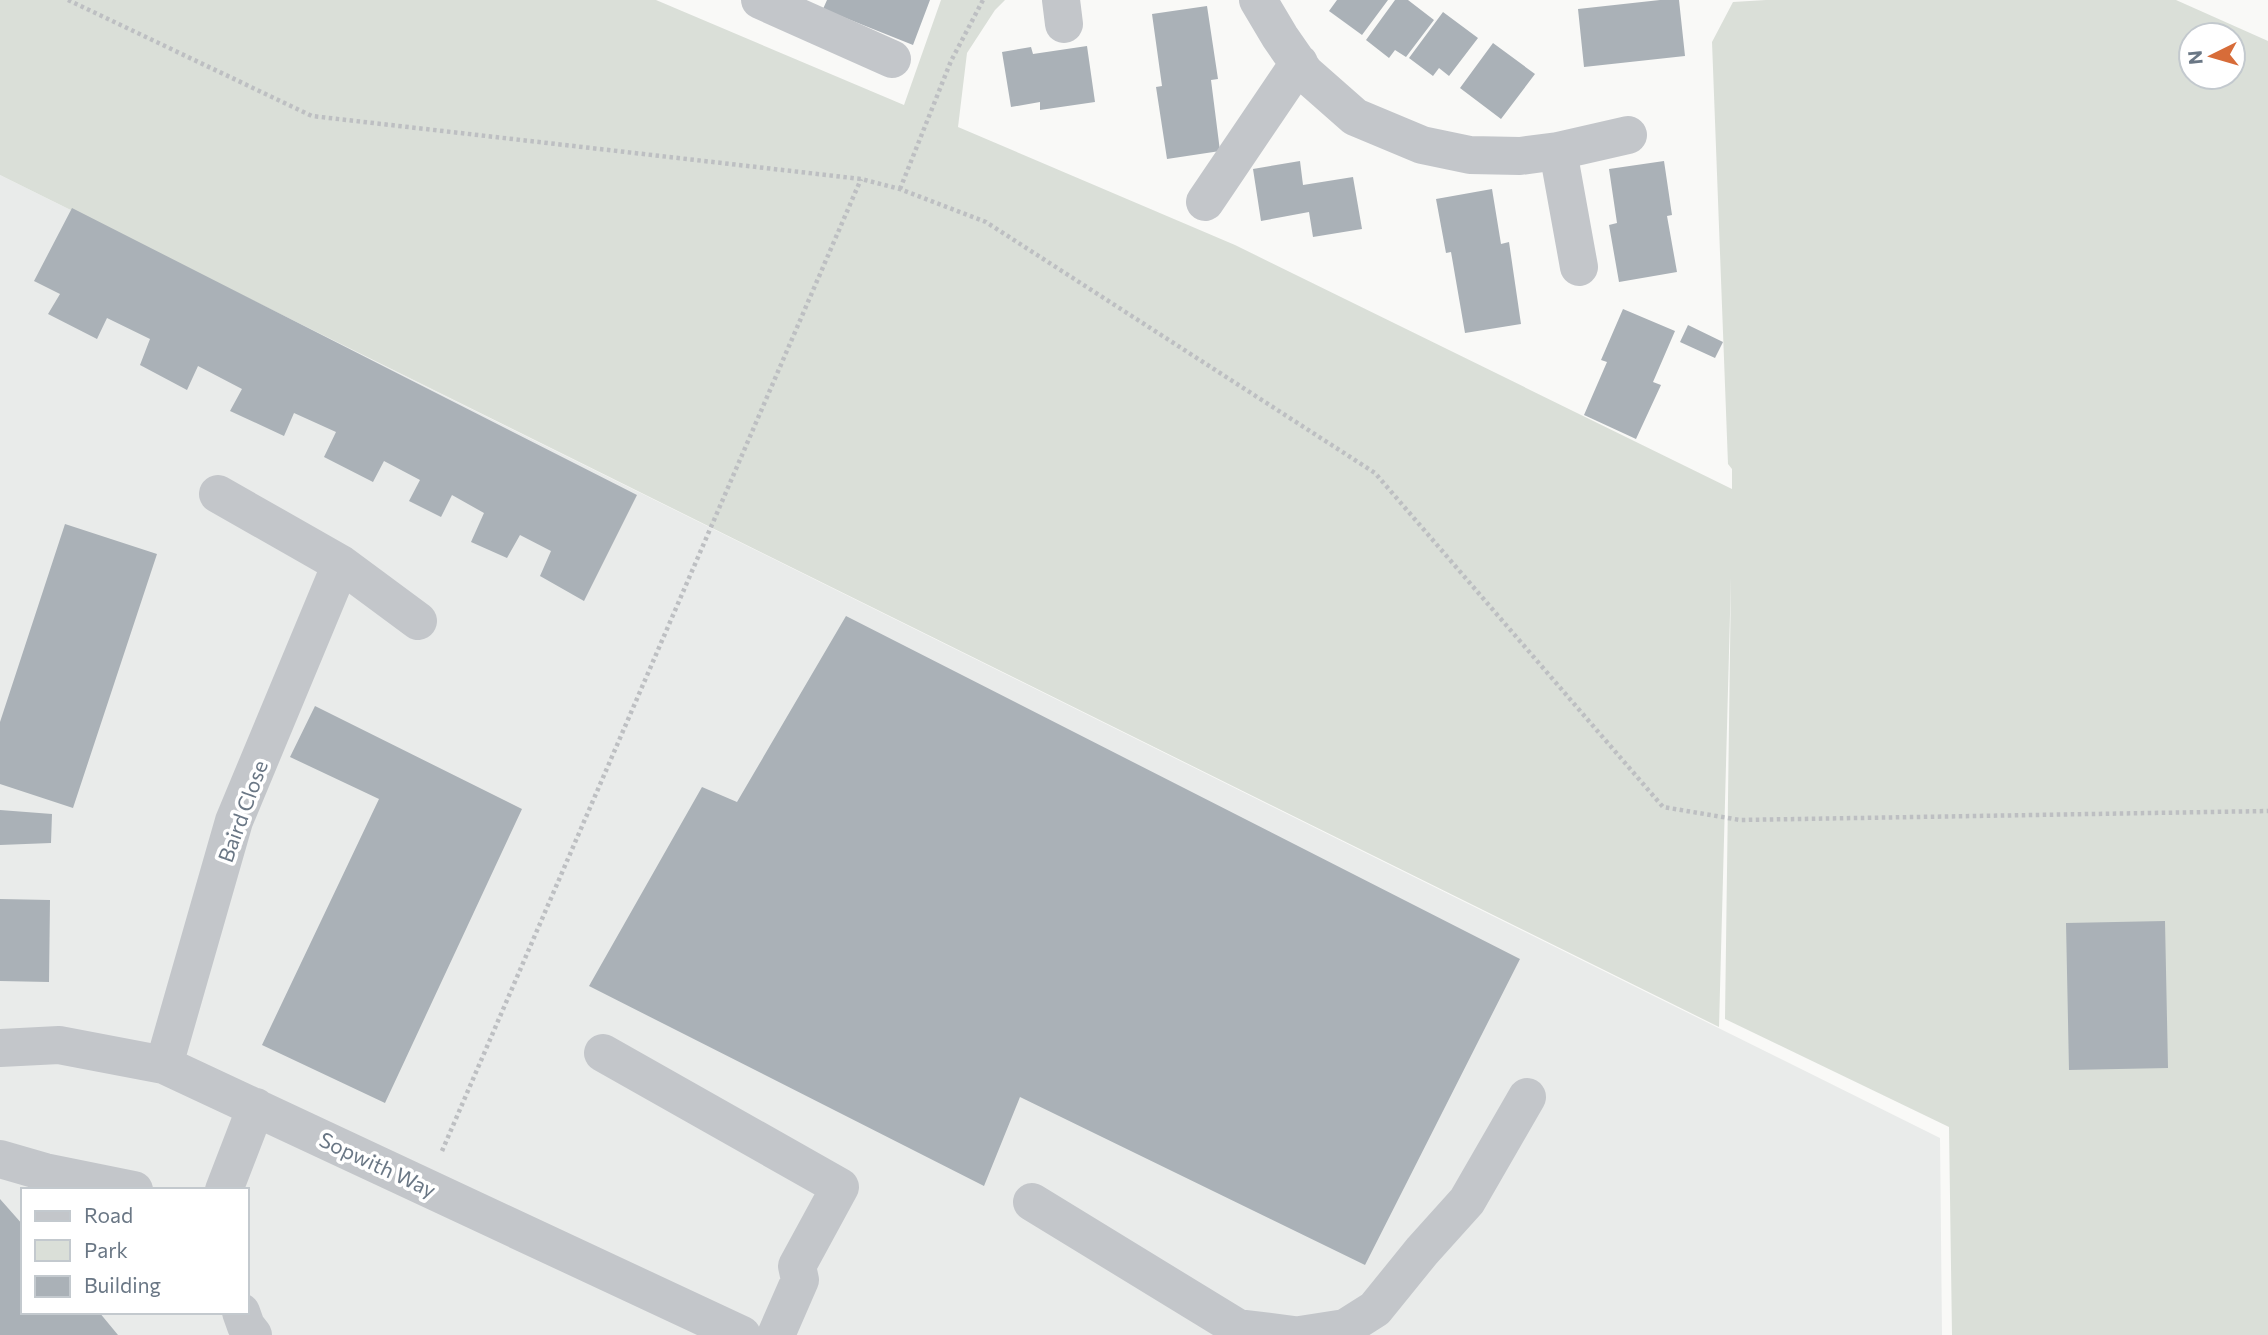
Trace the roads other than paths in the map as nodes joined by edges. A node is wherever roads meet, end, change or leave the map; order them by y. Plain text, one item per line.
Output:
1 (760, 0) edge
2 (1258, 0) edge
3 (892, 59) dead end
4 (1299, 63) junction
5 (1628, 135) dead end
6 (1559, 151) junction
7 (1205, 202) dead end
8 (1579, 267) dead end
9 (218, 494) dead end
10 (341, 564) junction
11 (418, 621) dead end
12 (0, 1048) edge
13 (603, 1053) dead end
14 (164, 1065) junction
15 (1527, 1097) dead end
16 (256, 1107) junction
17 (0, 1159) edge
18 (124, 1188) edge
19 (225, 1188) edge
20 (1032, 1202) dead end
21 (242, 1314) edge
22 (1238, 1332) edge
23 (253, 1335) edge
24 (752, 1335) edge
25 (1294, 1335) edge
26 (1300, 1335) edge

1 - 3 street
2 - 4 street
4 - 6 street
4 - 7 street
5 - 6 street
6 - 8 street
9 - 10 street
10 - 11 street
10 - 14 street, Baird Close
12 - 14 street, Sopwith Way
13 - 24 street
14 - 16 street, Sopwith Way
15 - 26 street
16 - 19 street
16 - 24 street, Sopwith Way
17 - 18 street
20 - 22 street
21 - 23 street
22 - 25 street

